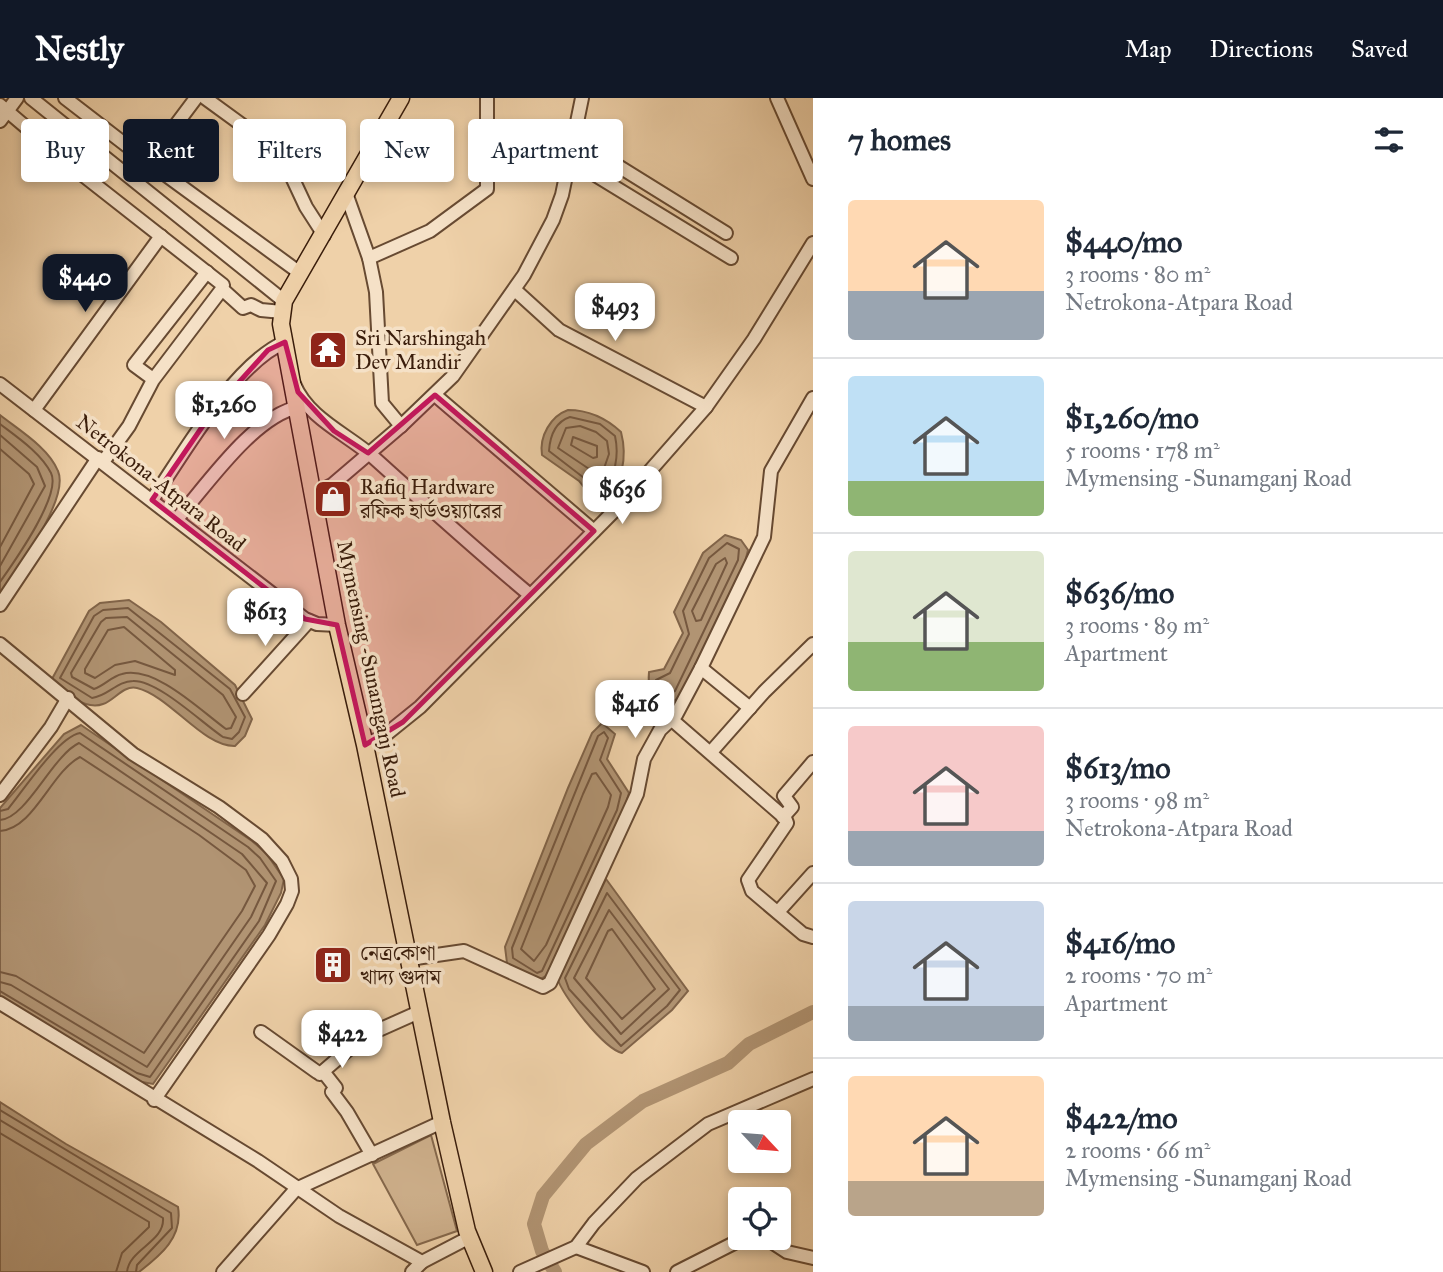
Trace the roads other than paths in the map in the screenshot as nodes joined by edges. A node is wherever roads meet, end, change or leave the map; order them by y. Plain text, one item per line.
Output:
1 (17, 98) edge
2 (31, 98) edge
3 (65, 98) edge
4 (196, 98) edge
5 (205, 98) edge
6 (401, 98) edge
7 (487, 98) edge
8 (582, 98) edge
9 (777, 98) edge
10 (3, 112) edge
11 (52, 115) junction
12 (180, 119) edge
13 (577, 119) edge
14 (123, 143) edge
15 (623, 169) edge
16 (813, 179) edge
17 (175, 182) edge
18 (563, 182) edge
19 (610, 182) edge
20 (347, 196) junction
21 (726, 233) dead end
22 (324, 235) junction
23 (161, 236) junction
24 (813, 243) edge
25 (369, 258) junction
26 (731, 258) dead end
27 (206, 272) junction
28 (300, 273) junction
29 (222, 289) junction
30 (514, 290) junction
31 (283, 307) junction
32 (285, 342) junction
33 (153, 379) junction
34 (294, 383) junction
35 (0, 384) edge
36 (435, 395) junction
37 (813, 398) edge
38 (299, 407) junction
39 (706, 407) junction
40 (34, 410) junction
41 (401, 426) junction
42 (368, 453) junction
43 (100, 460) junction
44 (314, 494) junction
45 (152, 500) junction
46 (177, 519) junction
47 (594, 531) junction
48 (530, 595) junction
49 (0, 605) edge
50 (309, 621) junction
51 (337, 625) junction
52 (0, 644) edge
53 (813, 644) edge
54 (701, 668) junction
55 (243, 694) dead end
56 (68, 698) junction
57 (750, 708) junction
58 (671, 719) junction
59 (365, 744) junction
60 (711, 752) junction
61 (813, 762) edge
62 (0, 795) edge
63 (783, 817) junction
64 (813, 873) edge
65 (778, 912) junction
66 (813, 937) edge
67 (409, 959) junction
68 (0, 1003) edge
69 (419, 1012) junction
70 (261, 1032) dead end
71 (320, 1074) junction
72 (813, 1079) edge
73 (154, 1100) junction
74 (442, 1122) junction
75 (372, 1155) junction
76 (296, 1189) junction
77 (470, 1237) junction
78 (728, 1246) edge
79 (576, 1247) junction
80 (784, 1250) edge
81 (813, 1258) edge
82 (422, 1262) junction
83 (223, 1272) edge
84 (412, 1272) edge
85 (484, 1272) edge
86 (520, 1272) edge
87 (643, 1272) edge
88 (677, 1272) edge

1 - 10 street
2 - 11 street
3 - 11 street
3 - 14 street
4 - 12 street
5 - 22 street
6 - 20 main road
7 - 25 street
8 - 13 street
9 - 16 street
10 - 23 street
11 - 31 street
15 - 21 street
17 - 28 street
18 - 30 street
19 - 26 street
20 - 22 main road
20 - 25 street
22 - 28 main road
23 - 27 street
23 - 40 street
24 - 39 street
25 - 41 street
27 - 29 street
27 - 33 street
28 - 31 main road
29 - 31 street
29 - 33 street
30 - 36 street
30 - 39 street
31 - 32 main road, Mymensing -Sunamganj Road
32 - 34 main road, Mymensing -Sunamganj Road
32 - 45 street
33 - 43 street
34 - 38 main road, Mymensing -Sunamganj Road
34 - 42 street
35 - 40 street, Netrokona-Atpara Road
36 - 41 street
36 - 47 street
37 - 54 street
38 - 44 main road, Mymensing -Sunamganj Road
38 - 46 street
39 - 47 street
40 - 43 street, Netrokona-Atpara Road
41 - 42 street
42 - 44 street
42 - 48 street
43 - 45 street, Netrokona-Atpara Road
43 - 49 street
44 - 51 main road, Mymensing -Sunamganj Road
45 - 46 street, Netrokona-Atpara Road
46 - 50 street, Netrokona-Atpara Road
47 - 48 street
48 - 59 street
50 - 51 street, Netrokona-Atpara Road
50 - 55 street
51 - 59 main road, Mymensing -Sunamganj Road
52 - 56 street
53 - 57 street
54 - 57 street
54 - 58 street
56 - 62 street
56 - 73 street
57 - 60 street
58 - 60 street
58 - 67 street
59 - 67 main road, Mymensing -Sunamganj Road
60 - 63 street
61 - 63 street
63 - 65 street
64 - 65 street
65 - 66 street
67 - 69 main road, Mymensing -Sunamganj Road
68 - 73 street
69 - 71 street
69 - 74 main road, Mymensing -Sunamganj Road
70 - 71 street
71 - 75 street
72 - 79 street
73 - 76 street
74 - 75 street
74 - 77 main road, Mymensing -Sunamganj Road
75 - 76 street
76 - 82 street
76 - 83 street
77 - 82 street
77 - 85 main road, Mymensing -Sunamganj Road
78 - 88 street
79 - 86 street
79 - 87 street
80 - 81 street
82 - 84 street

